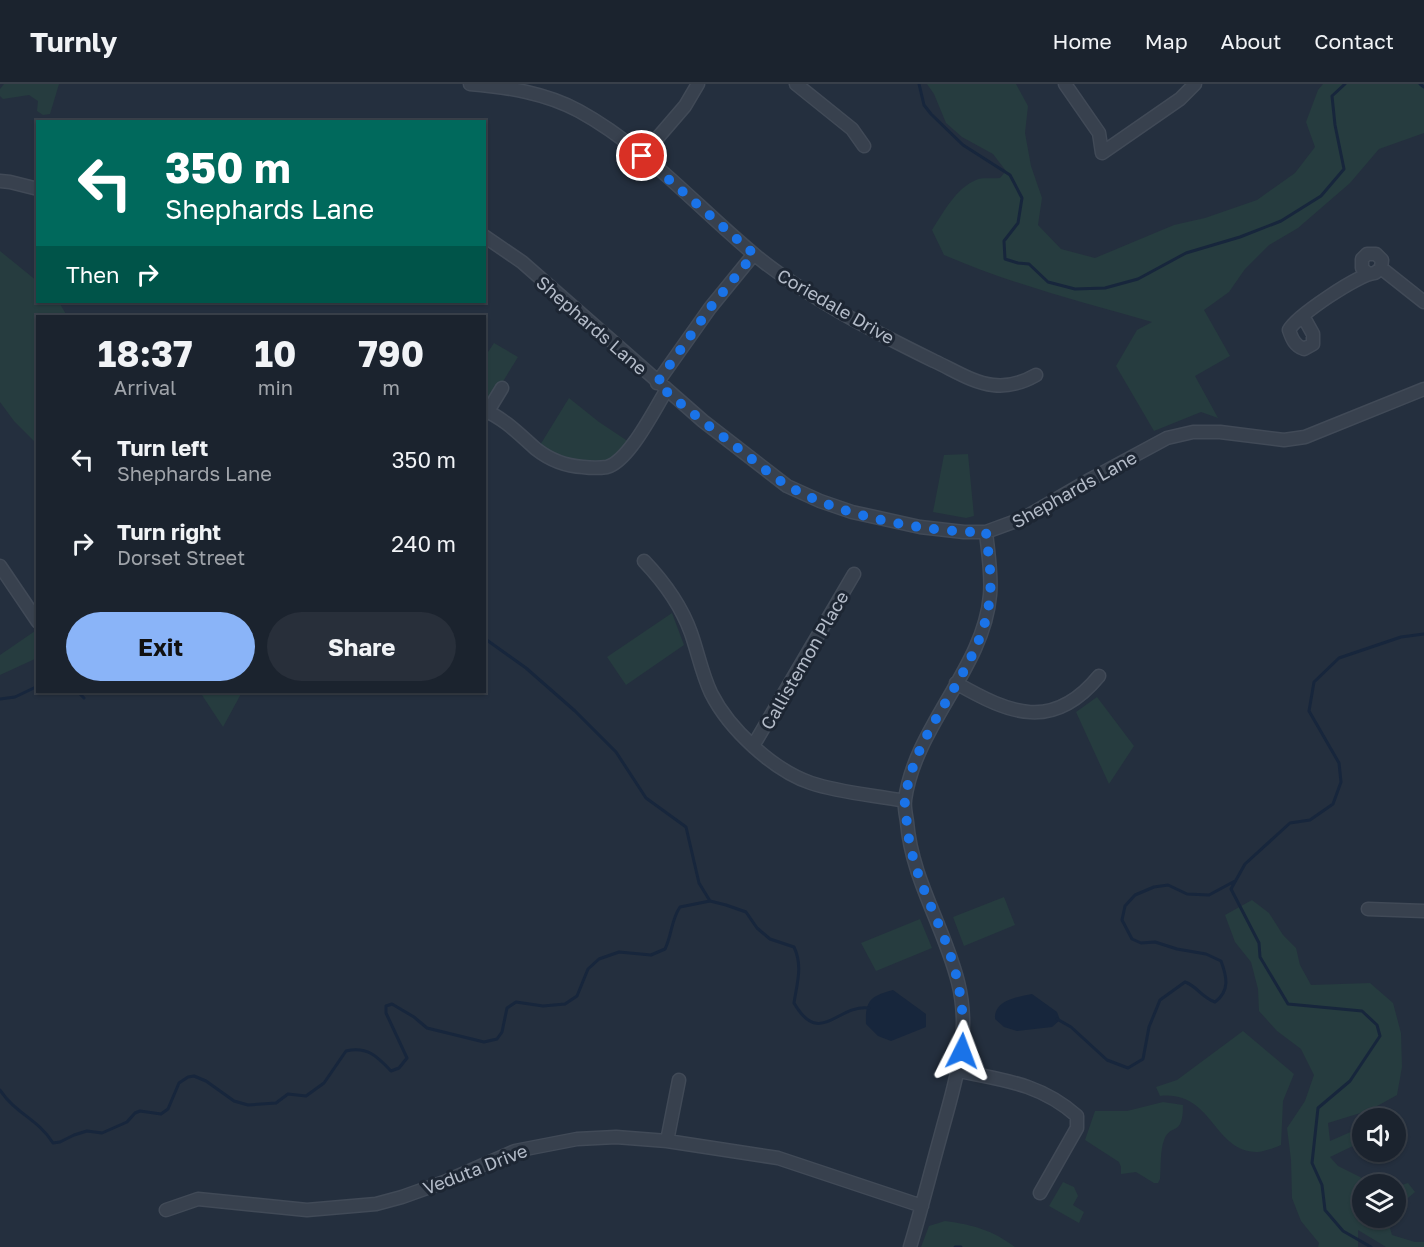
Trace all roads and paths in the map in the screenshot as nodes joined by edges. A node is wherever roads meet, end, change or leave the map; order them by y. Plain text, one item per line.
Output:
1 (470, 84) edge
2 (698, 84) edge
3 (796, 84) edge
4 (1065, 84) edge
5 (1195, 84) edge
6 (864, 146) dead end
7 (642, 156) junction
8 (0, 181) edge
9 (36, 188) edge
10 (486, 237) edge
11 (754, 254) junction
12 (1381, 268) junction
13 (1367, 273) junction
14 (1424, 302) edge
15 (1303, 316) dead end
16 (1036, 375) dead end
17 (662, 387) junction
18 (502, 388) dead end
19 (1424, 389) edge
20 (486, 410) edge
21 (986, 532) junction
22 (644, 561) dead end
23 (0, 566) edge
24 (854, 574) dead end
25 (36, 619) edge
26 (1099, 676) dead end
27 (956, 683) junction
28 (753, 746) junction
29 (905, 801) junction
30 (1368, 909) dead end
31 (1424, 910) edge
32 (959, 1071) junction
33 (679, 1080) dead end
34 (667, 1140) junction
35 (1040, 1192) dead end
36 (922, 1206) junction
37 (166, 1210) dead end
38 (910, 1247) edge

1 - 7 street, Coriedale Drive
2 - 7 street
3 - 6 street
4 - 5 street
7 - 11 street, Coriedale Drive
8 - 9 street
10 - 17 street, Shephards Lane
11 - 16 street, Coriedale Drive
11 - 17 street
12 - 13 street
12 - 13 street
12 - 14 street
13 - 15 street
17 - 20 street
17 - 21 street, Shephards Lane
18 - 20 street
19 - 21 street, Shephards Lane
21 - 27 street
22 - 28 street
23 - 25 street
24 - 28 street, Callistemon Place
26 - 27 street
27 - 29 street
28 - 29 street
29 - 32 street
30 - 31 street
32 - 35 street
32 - 36 street
33 - 34 street
34 - 36 street, Veduta Drive
34 - 37 street, Veduta Drive
36 - 38 street

